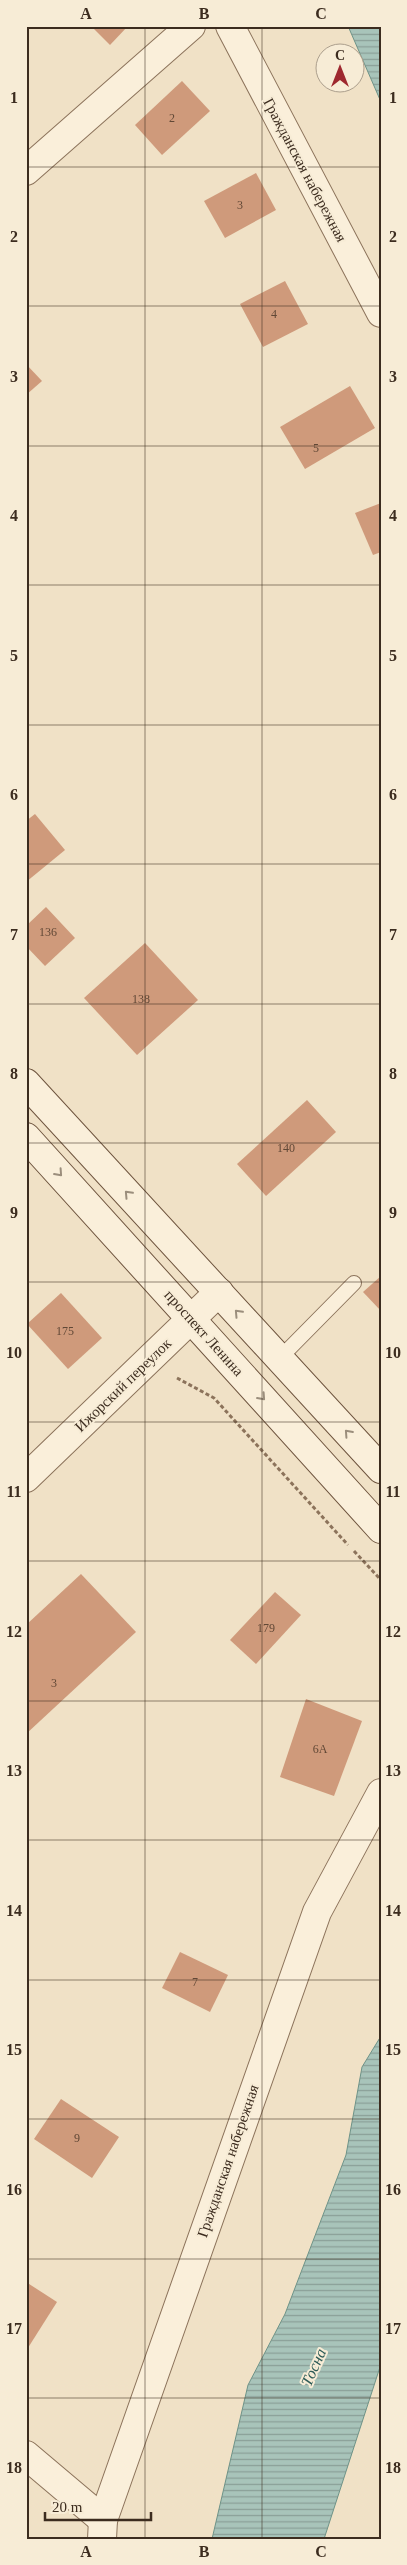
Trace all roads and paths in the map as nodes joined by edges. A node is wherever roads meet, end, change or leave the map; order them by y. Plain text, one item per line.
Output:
1 (192, 26) edge
2 (230, 26) edge
3 (26, 170) edge
4 (381, 313) edge
5 (26, 1083) edge
6 (26, 1136) edge
7 (354, 1283) dead end
8 (218, 1292) junction
9 (191, 1319) junction
10 (280, 1358) junction
11 (146, 1362) junction
12 (381, 1469) edge
13 (26, 1478) edge
14 (381, 1529) edge
15 (381, 1580) edge
16 (381, 1793) edge
17 (26, 2455) edge
18 (102, 2529) edge

1 - 3 street
2 - 4 street, Гражданская набережная
8 -> 5 street
6 -> 9 street, проспект Ленина
7 - 10 lane
8 - 9 street, Ижорский переулок
10 -> 8 street
9 - 11 street, Ижорский переулок
9 -> 14 street, проспект Ленина
12 -> 10 street
11 - 13 street, Ижорский переулок
11 - 15 path
16 - 18 street, Гражданская набережная
17 - 18 street

